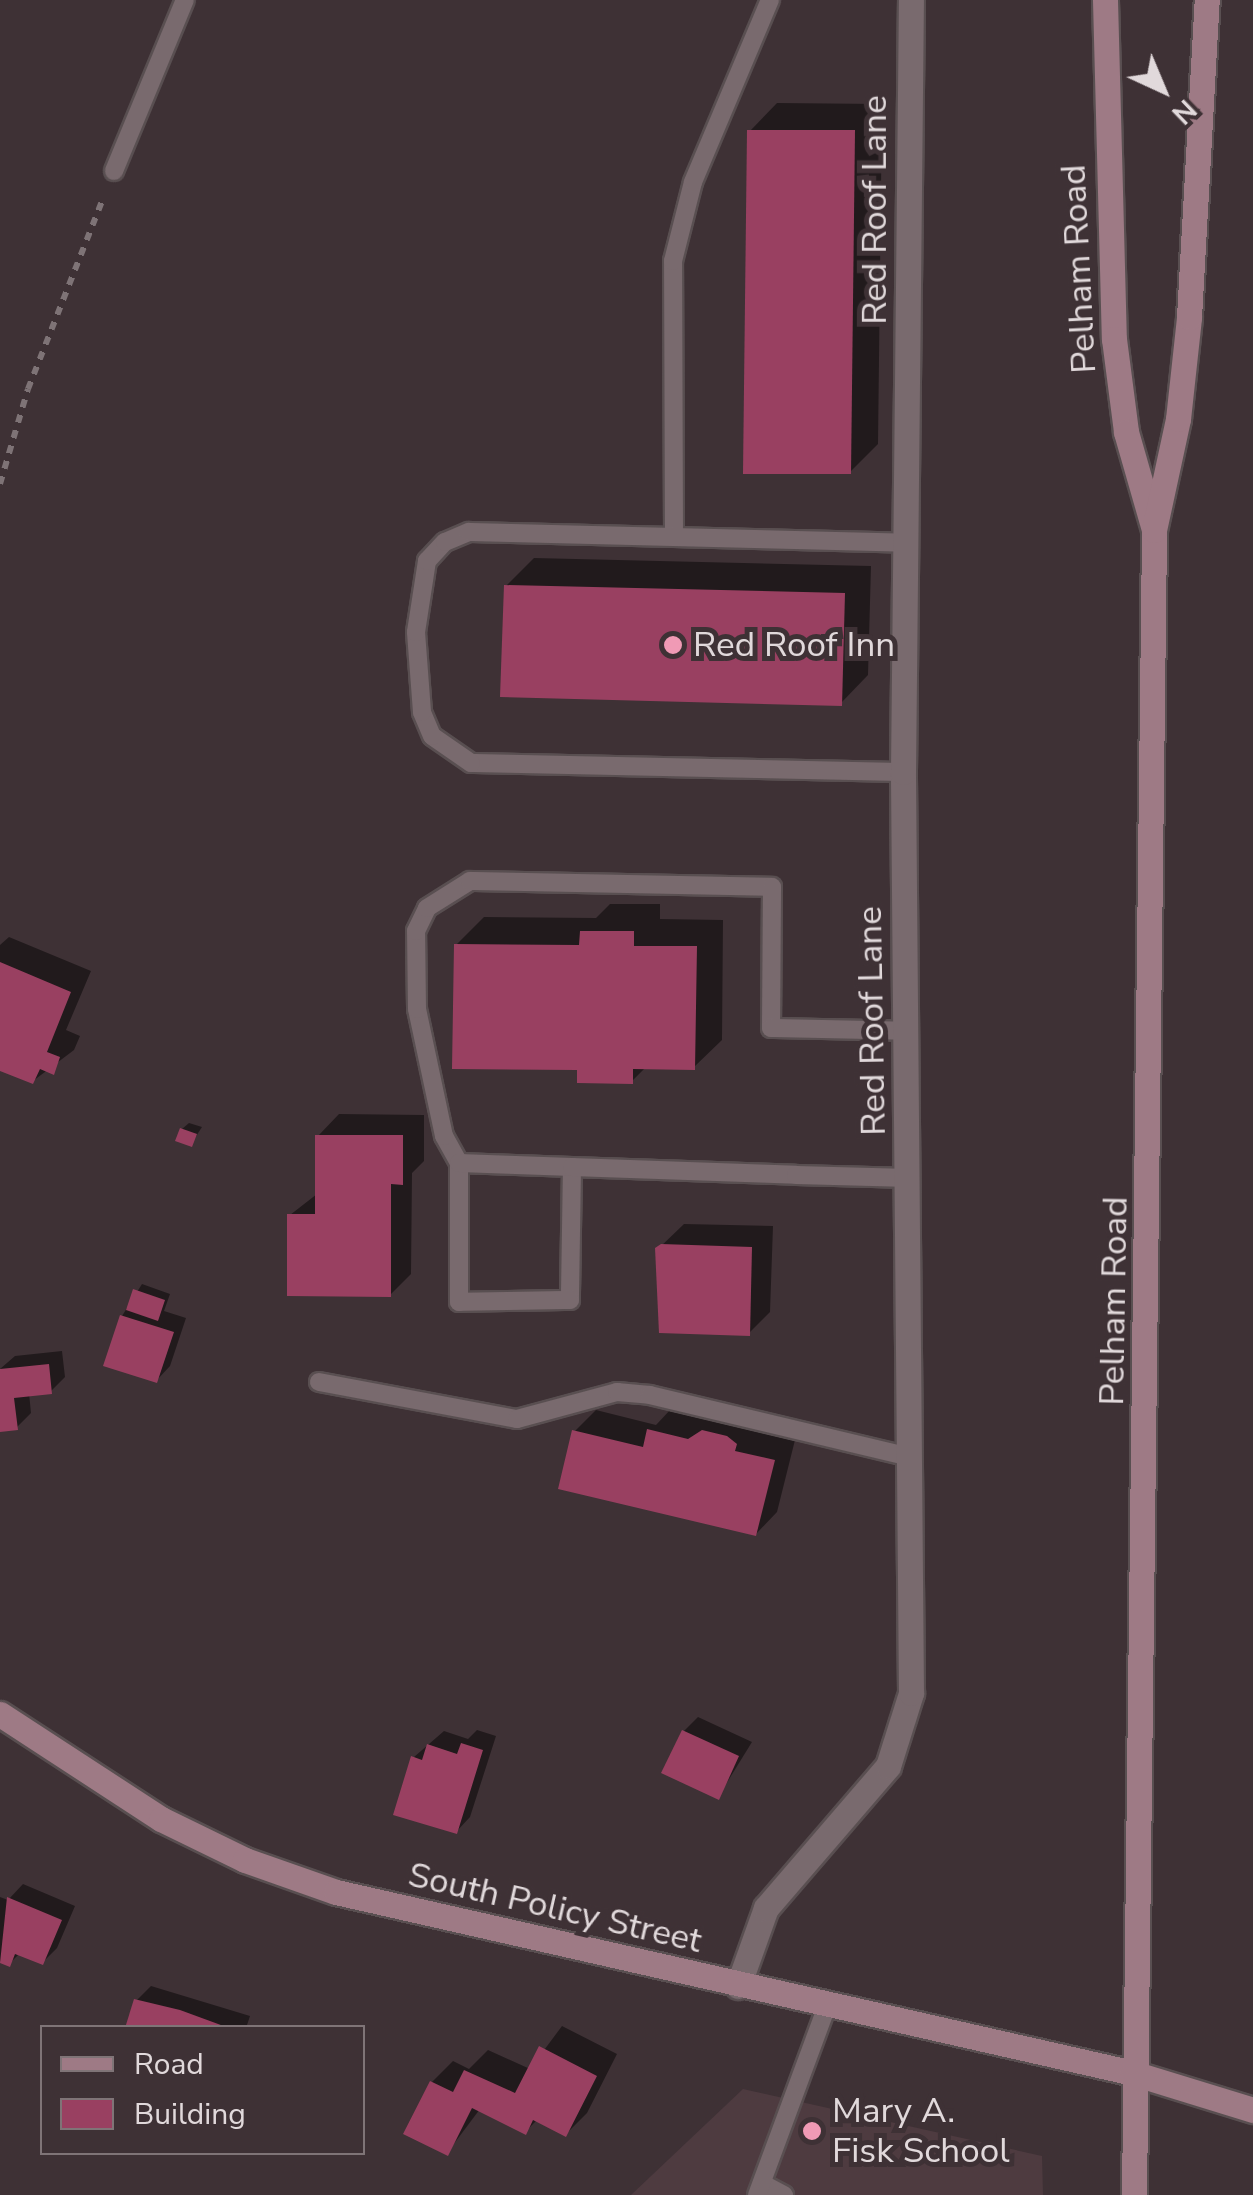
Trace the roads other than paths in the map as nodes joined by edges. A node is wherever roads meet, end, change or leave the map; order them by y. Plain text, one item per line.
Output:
1 (185, 0) edge
2 (770, 0) edge
3 (912, 0) edge
4 (1106, 0) edge
5 (1207, 0) edge
6 (114, 171) road end
7 (1154, 530) junction
8 (674, 534) junction
9 (908, 542) junction
10 (903, 772) junction
11 (909, 1032) junction
12 (459, 1163) junction
13 (572, 1167) junction
14 (910, 1178) junction
15 (319, 1382) dead end
16 (911, 1457) junction
17 (0, 1714) edge
18 (738, 1986) junction
19 (827, 2006) junction
20 (1133, 2073) junction
21 (1253, 2110) edge
22 (760, 2190) edge
23 (784, 2195) edge
24 (1134, 2195) edge

1 - 6 lane
2 - 8 lane
3 - 9 street, Red Roof Lane
4 - 7 main road, Pelham Road
5 - 7 main road, Pelham Road
7 - 20 main road, Pelham Road
8 - 9 lane
8 - 10 lane
9 - 10 street, Red Roof Lane
10 - 11 street, Red Roof Lane
11 - 12 lane
11 - 14 street, Red Roof Lane
12 - 13 lane
12 - 13 lane
13 - 14 lane
14 - 16 street, Red Roof Lane
15 - 16 lane
16 - 18 street, Red Roof Lane
17 - 18 main road, South Policy Street
18 - 19 main road, South Policy Street
19 - 20 main road, South Policy Street
19 - 22 lane
20 - 21 main road, South Policy Street
20 - 24 main road, Pelham Road
22 - 23 lane

